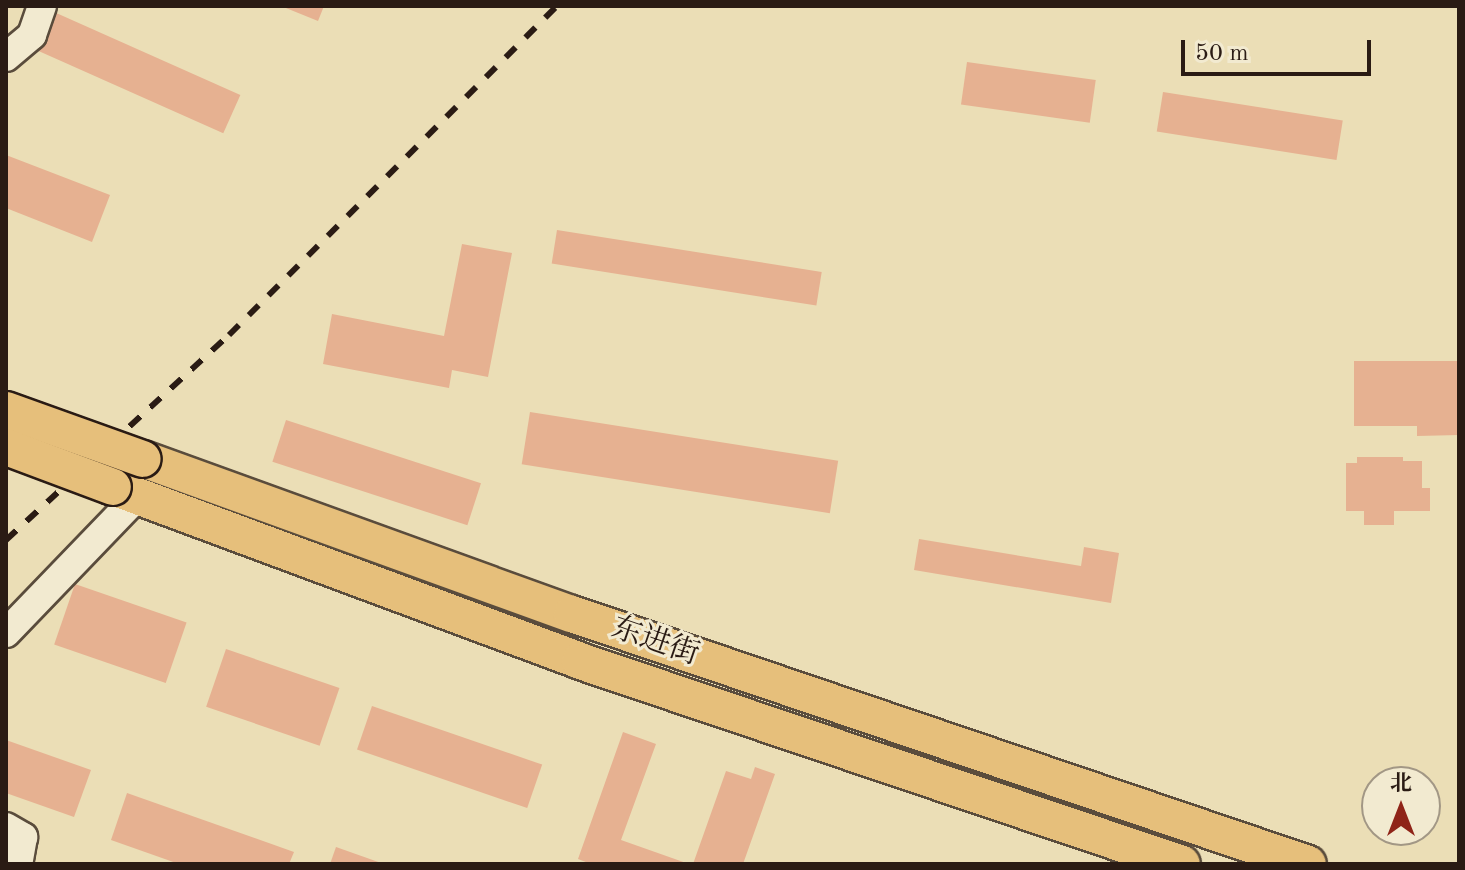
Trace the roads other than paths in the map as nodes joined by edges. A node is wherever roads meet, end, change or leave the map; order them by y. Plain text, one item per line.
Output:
1 (42, 6) edge
2 (6, 57) edge
3 (6, 410) edge
4 (6, 447) edge
5 (126, 492) junction
6 (6, 633) edge
7 (6, 827) edge
8 (18, 864) edge
9 (1182, 864) edge
10 (1308, 864) edge

1 - 2 street
3 - 10 main road, 东进街, bridge
4 - 5 main road, 东进街, bridge
5 - 6 street
5 - 9 main road, 东进街
7 - 8 street

